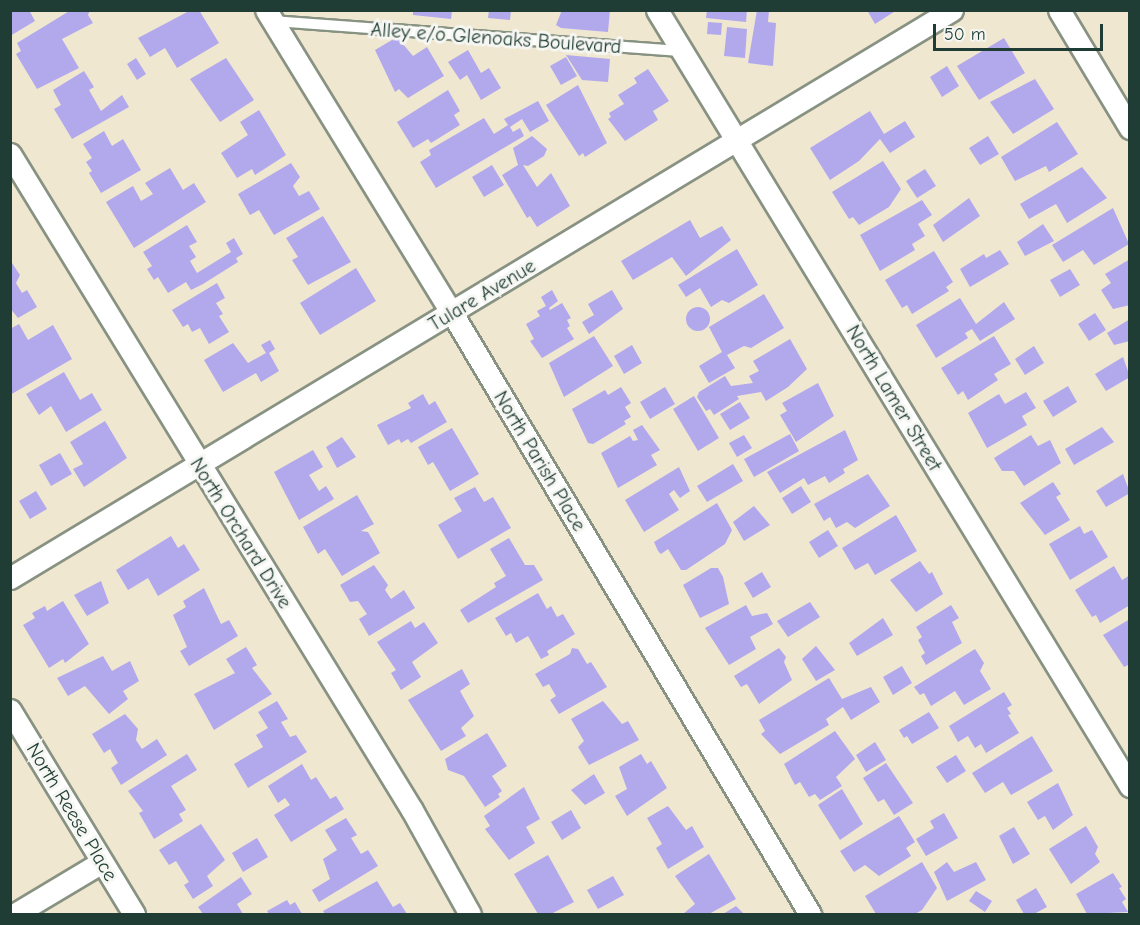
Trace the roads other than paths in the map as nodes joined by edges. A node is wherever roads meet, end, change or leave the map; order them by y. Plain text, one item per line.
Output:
1 (657, 10) edge
2 (952, 10) edge
3 (1059, 10) edge
4 (270, 16) edge
5 (682, 51) junction
6 (1130, 128) edge
7 (736, 139) junction
8 (10, 154) edge
9 (452, 313) junction
10 (200, 465) junction
11 (10, 578) edge
12 (10, 710) edge
13 (1130, 786) edge
14 (102, 862) junction
15 (15, 915) edge
16 (134, 915) edge
17 (470, 915) edge
18 (810, 915) edge

1 - 5 street, North Lamer Street
2 - 7 street, Tulare Avenue
3 - 6 street
4 - 5 lane, Alley e/o Glenoaks Boulevard
4 - 9 street, North Parish Place
5 - 7 street, North Lamer Street
7 - 9 street, Tulare Avenue
7 - 13 street, North Lamer Street
8 - 10 street, North Orchard Drive
9 - 10 street, Tulare Avenue
9 - 18 street, North Parish Place
10 - 11 street, Tulare Avenue
10 - 17 street, North Orchard Drive
12 - 14 street, North Reese Place
14 - 15 street
14 - 16 street, North Reese Place

